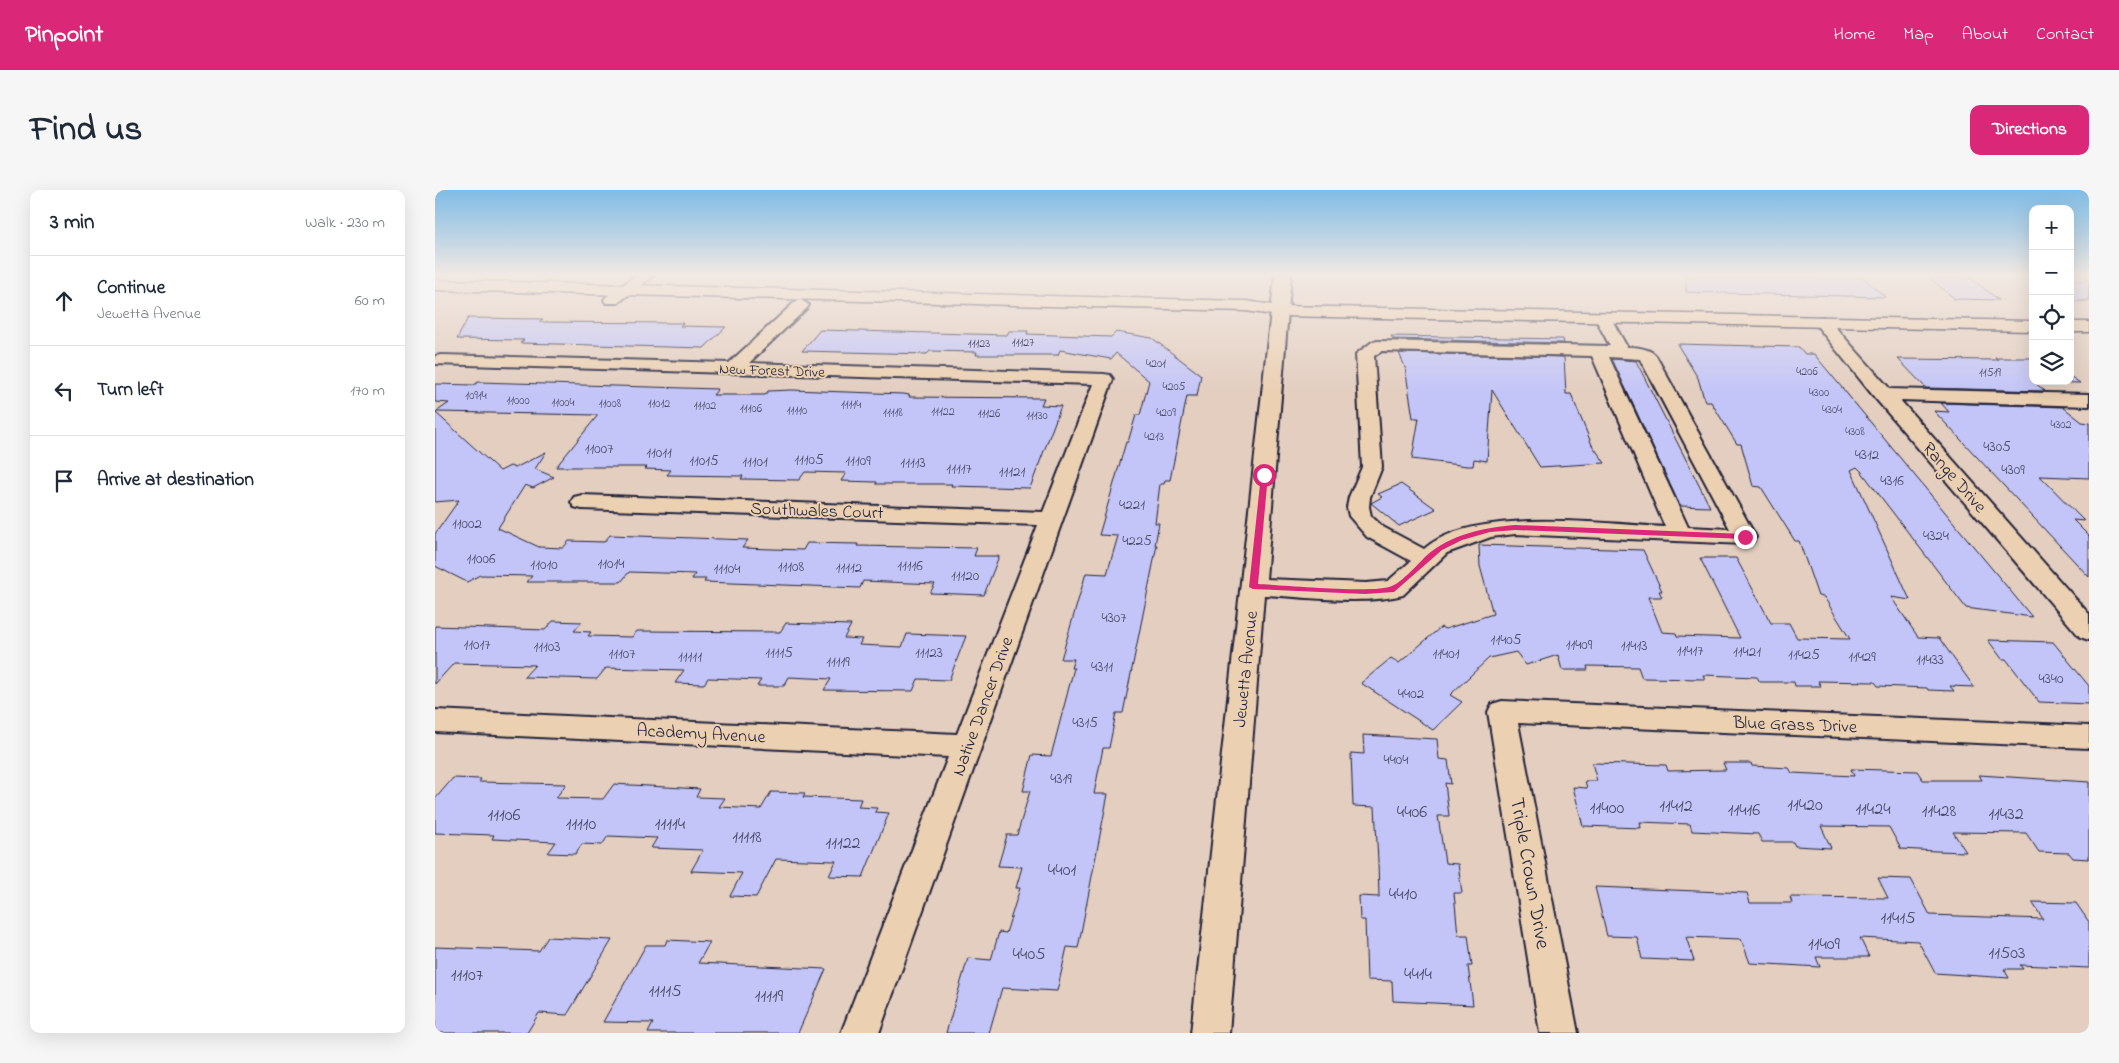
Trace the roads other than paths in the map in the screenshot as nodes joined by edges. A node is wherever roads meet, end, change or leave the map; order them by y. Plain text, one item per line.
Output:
1 (790, 314) edge
2 (1184, 314) edge
3 (1260, 314) edge
4 (1280, 314) edge
5 (1406, 314) edge
6 (1603, 318) junction
7 (1821, 322) junction
8 (2029, 326) edge
9 (2074, 327) edge
10 (2089, 327) edge
11 (1599, 351) junction
12 (1621, 351) junction
13 (441, 360) dead end
14 (733, 368) junction
15 (1103, 379) joint
16 (1882, 394) junction
17 (2089, 400) edge
18 (582, 502) dead end
19 (1052, 518) junction
20 (1680, 534) junction
21 (1426, 559) junction
22 (1253, 587) junction
23 (2089, 631) edge
24 (1502, 712) joint
25 (435, 721) edge
26 (2089, 737) edge
27 (967, 746) junction
28 (860, 1033) edge
29 (1210, 1033) edge
30 (1567, 1033) edge

1 - 14 street
2 - 3 main road
4 - 22 street, Jewetta Avenue
5 - 6 main road
6 - 7 main road
6 - 12 street
7 - 8 main road
7 - 16 street, Range Drive
9 - 10 main road
11 - 12 street
11 - 20 street
11 - 21 street
12 - 20 street
13 - 14 street, New Forest Drive
14 - 15 street, New Forest Drive
15 - 19 street, Native Dancer Drive
16 - 17 street
16 - 23 street, Range Drive
18 - 19 street, Southwales Court
19 - 27 street, Native Dancer Drive
20 - 21 street
21 - 22 street
22 - 29 street, Jewetta Avenue
24 - 26 street, Blue Grass Drive
24 - 30 street, Triple Crown Drive
25 - 27 street, Academy Avenue
27 - 28 street, Native Dancer Drive

